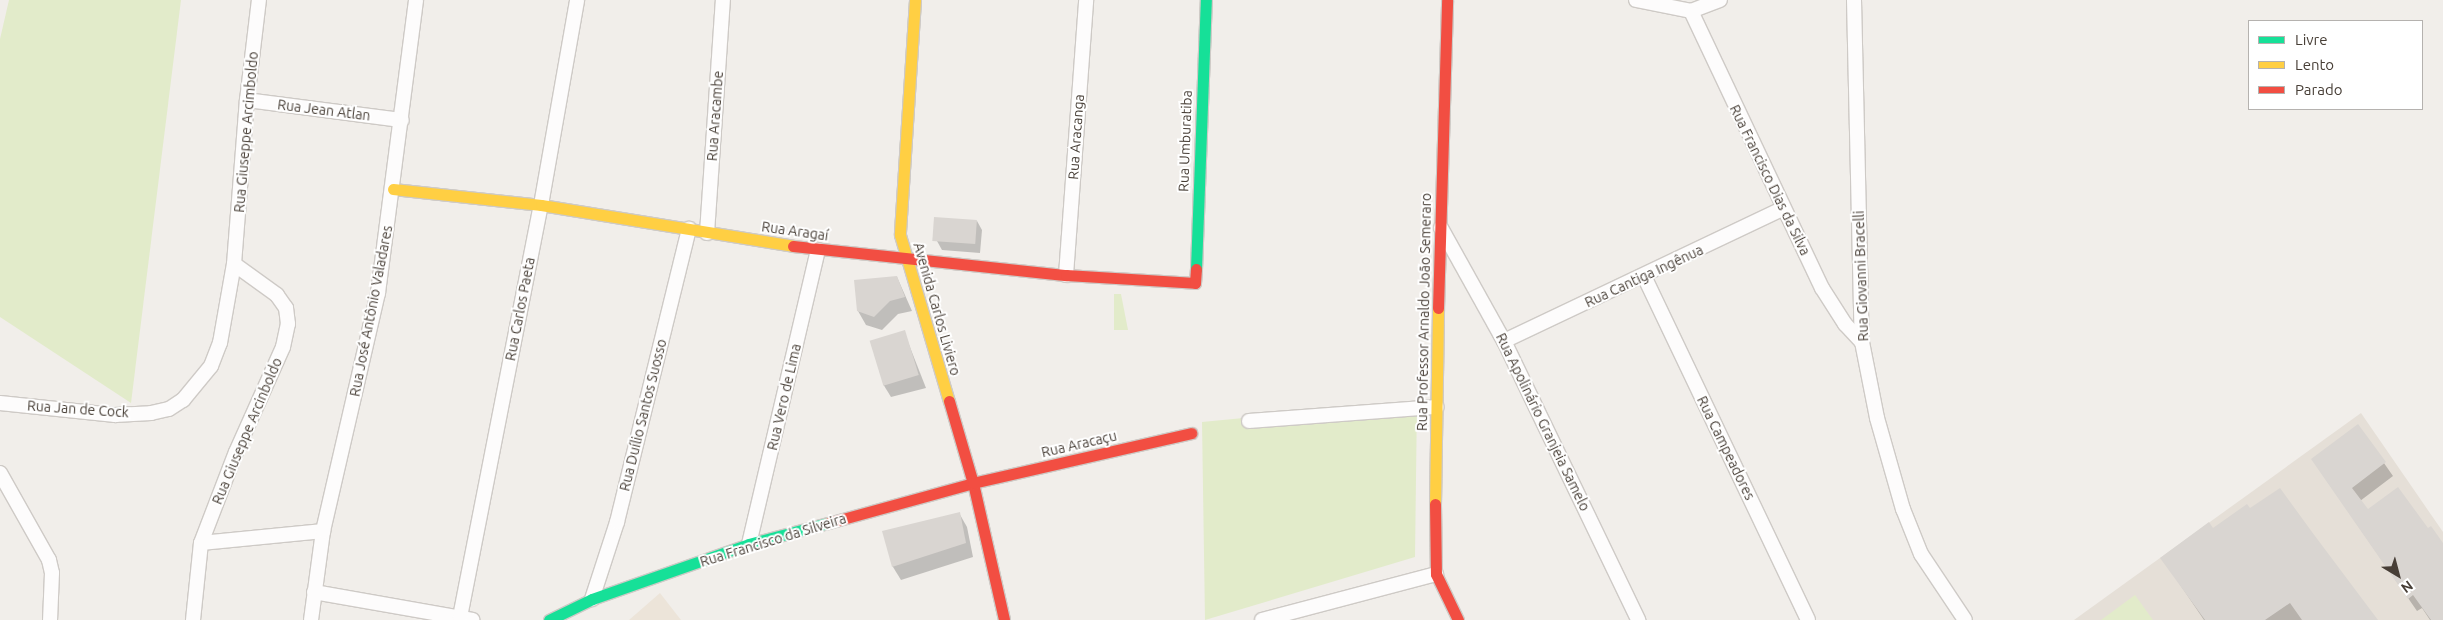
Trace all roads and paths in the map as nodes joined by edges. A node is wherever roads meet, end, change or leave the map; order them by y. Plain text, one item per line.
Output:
1 (259, 0) edge
2 (416, 0) edge
3 (577, 0) edge
4 (723, 0) edge
5 (915, 0) edge
6 (1086, 0) edge
7 (1206, 0) edge
8 (1447, 0) edge
9 (1636, 0) edge
10 (1720, 0) edge
11 (1854, 0) edge
12 (1691, 11) junction
13 (247, 100) junction
14 (402, 120) junction
15 (393, 190) junction
16 (541, 205) junction
17 (1782, 209) junction
18 (1440, 228) junction
19 (689, 229) junction
20 (707, 232) junction
21 (818, 250) junction
22 (906, 259) junction
23 (234, 264) junction
24 (1066, 275) junction
25 (1644, 276) junction
26 (1195, 283) joint
27 (1504, 341) junction
28 (1862, 342) junction
29 (0, 403) edge
30 (1436, 407) junction
31 (1249, 421) dead end
32 (1191, 434) dead end
33 (0, 473) edge
34 (973, 483) junction
35 (323, 531) junction
36 (202, 543) junction
37 (749, 544) junction
38 (1436, 574) junction
39 (314, 592) junction
40 (592, 599) junction
41 (466, 619) edge
42 (50, 620) edge
43 (192, 620) edge
44 (311, 620) edge
45 (549, 620) edge
46 (1004, 620) edge
47 (1262, 620) edge
48 (1458, 620) edge
49 (1638, 620) edge
50 (1808, 620) edge
51 (1964, 620) edge

1 - 13 street, Rua Giuseppe Arcimboldo
2 - 14 street, Rua José Antônio Valadares
3 - 16 street, Rua Carlos Paeta
4 - 20 street, Rua Aracambe
5 - 22 street, Avenida Carlos Liviero
6 - 24 street, Rua Aracanga
7 - 26 street, Rua Umburatiba
8 - 18 street, Rua Professor Arnaldo João Semeraro
9 - 12 street
10 - 12 street
11 - 28 street, Rua Giovanni Bracelli
12 - 17 street, Rua Francisco Dias da Silva
13 - 14 street, Rua Jean Atlan
13 - 23 street, Rua Giuseppe Arcimboldo
14 - 15 street, Rua José Antônio Valadares
15 - 16 street, Rua Aragaí
15 - 35 street, Rua José Antônio Valadares
16 - 19 street, Rua Aragaí
16 - 41 street, Rua Carlos Paeta
17 - 25 street, Rua Cantiga Ingênua
17 - 28 street, Rua Francisco Dias da Silva
18 - 27 street, Rua Apolinário Granjeia Samelo
18 - 30 street, Rua Professor Arnaldo João Semeraro
19 - 20 street, Rua Aragaí
19 - 40 street, Rua Duílio Santos Suosso
20 - 21 street, Rua Aragaí
21 - 22 street, Rua Aragaí
21 - 37 street, Rua Vero de Lima
22 - 24 street, Rua Aragaí
22 - 34 street, Avenida Carlos Liviero
23 - 29 street, Rua Jan de Cock
23 - 36 street, Rua Giuseppe Arcinboldo
24 - 26 street, Rua Aragaí
25 - 27 street, Rua Cantiga Ingênua
25 - 50 street, Rua Campeadores
27 - 49 street, Rua Apolinário Granjeia Samelo
28 - 51 street, Rua Giovanni Bracelli
30 - 31 street
30 - 38 street, Rua Professor Arnaldo João Semeraro
32 - 34 street, Rua Aracaçu
33 - 42 street
34 - 37 street, Rua Francisco da Silveira
34 - 46 street, Avenida Carlos Liviero
35 - 36 street
35 - 39 street, Rua José Antônio Valadares
36 - 43 street, Rua Giuseppe Arcinboldo
37 - 40 street, Rua Francisco da Silveira
38 - 47 street
38 - 48 street, Rua Professor Arnaldo João Semeraro
39 - 41 street
39 - 44 street, Rua José Antônio Valadares
40 - 45 street, Rua Francisco da Silveira

